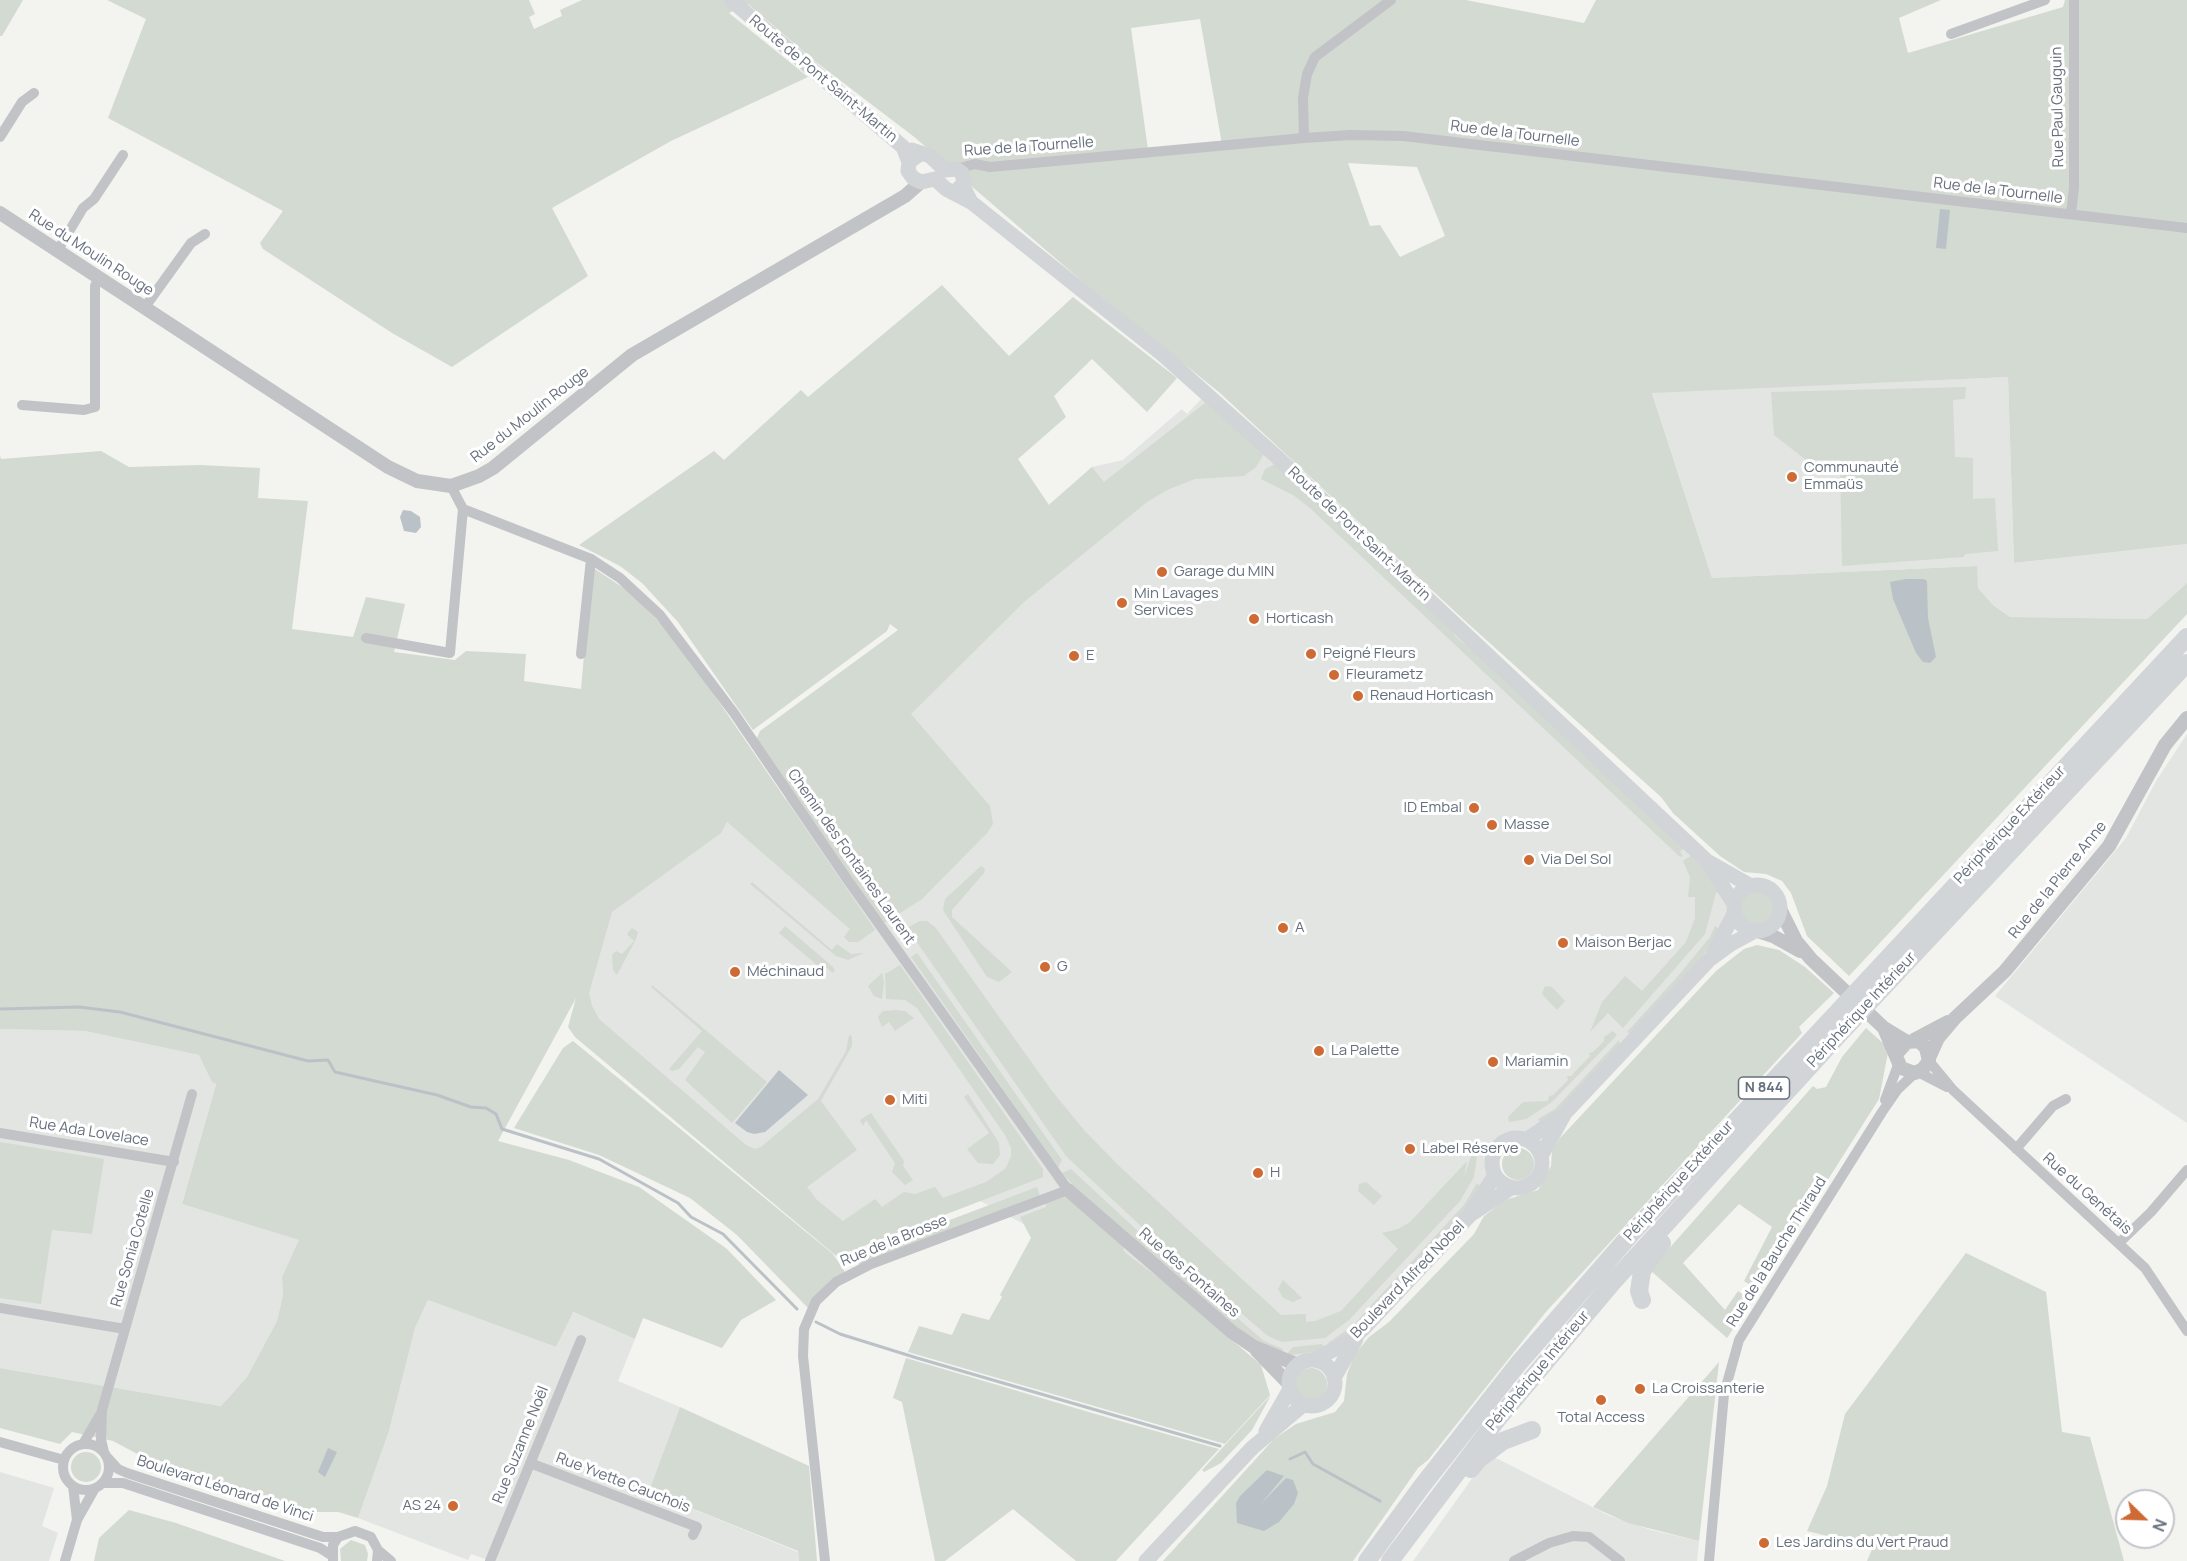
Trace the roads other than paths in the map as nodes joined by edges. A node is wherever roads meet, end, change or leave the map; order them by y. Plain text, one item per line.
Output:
1 (731, 0) edge
2 (1391, 0) edge
3 (2045, 0) edge
4 (2074, 0) edge
5 (1951, 34) dead end
6 (34, 93) dead end
7 (0, 137) edge
8 (1304, 138) junction
9 (123, 155) dead end
10 (915, 168) junction
11 (959, 181) junction
12 (0, 213) edge
13 (2071, 214) junction
14 (2187, 228) edge
15 (205, 234) dead end
16 (58, 250) junction
17 (99, 277) junction
18 (145, 307) junction
19 (22, 405) dead end
20 (451, 486) junction
21 (463, 510) junction
22 (591, 559) junction
23 (2187, 637) edge
24 (366, 638) dead end
25 (582, 654) dead end
26 (2187, 663) edge
27 (2187, 718) edge
28 (1707, 861) junction
29 (1751, 886) junction
30 (1734, 909) junction
31 (1780, 909) junction
32 (1757, 931) junction
33 (1811, 959) junction
34 (1709, 960) junction
35 (1955, 1018) junction
36 (1884, 1028) junction
37 (1910, 1041) junction
38 (1898, 1059) junction
39 (1929, 1059) junction
40 (1917, 1072) junction
41 (1953, 1090) junction
42 (192, 1094) dead end
43 (2066, 1099) dead end
44 (1882, 1112) junction
45 (1565, 1113) junction
46 (0, 1133) edge
47 (1526, 1140) junction
48 (2016, 1149) junction
49 (1541, 1156) junction
50 (174, 1162) junction
51 (2187, 1170) edge
52 (1495, 1175) junction
53 (1511, 1188) junction
54 (1068, 1190) junction
55 (1689, 1197) junction
56 (1470, 1215) junction
57 (2119, 1243) junction
58 (1642, 1300) dead end
59 (0, 1308) edge
60 (125, 1329) junction
61 (1363, 1329) junction
62 (2187, 1331) edge
63 (580, 1340) dead end
64 (1254, 1347) junction
65 (1314, 1360) junction
66 (1298, 1365) junction
67 (1334, 1378) junction
68 (1289, 1386) junction
69 (1304, 1405) junction
70 (102, 1410) junction
71 (1532, 1430) dead end
72 (0, 1442) edge
73 (83, 1444) junction
74 (1252, 1448) junction
75 (106, 1455) junction
76 (64, 1460) junction
77 (530, 1463) junction
78 (73, 1486) junction
79 (99, 1486) junction
80 (77, 1520) junction
81 (1420, 1520) junction
82 (693, 1535) dead end
83 (338, 1537) junction
84 (377, 1556) edge
85 (332, 1558) edge
86 (65, 1561) edge
87 (391, 1561) edge
88 (490, 1561) edge
89 (825, 1561) edge
90 (1146, 1561) edge
91 (1367, 1561) edge
92 (1390, 1561) edge
93 (1514, 1561) edge
94 (1620, 1561) edge
95 (1709, 1561) edge

1 - 10 main road, Route de Pont Saint-Martin
2 - 8 street
3 - 5 street
4 - 13 street, Rue Paul Gauguin
6 - 7 street
8 - 11 street, Rue de la Tournelle
8 - 13 street, Rue de la Tournelle
9 - 16 street
10 - 11 main road
10 - 11 main road
10 - 20 street, Rue du Moulin Rouge
11 - 28 main road, Route de Pont Saint-Martin
12 - 16 street, Rue du Moulin Rouge
13 - 14 street, Rue de la Tournelle
15 - 18 street
16 - 17 street, Rue du Moulin Rouge
17 - 18 street, Rue du Moulin Rouge
17 - 19 street
18 - 20 street, Rue du Moulin Rouge
20 - 21 street
21 - 22 street, Chemin des Fontaines Laurent
21 - 24 street
22 - 25 street
22 - 54 street, Chemin des Fontaines Laurent
23 - 91 highway, Périphérique Extérieur / N 844
26 - 55 highway, Périphérique Intérieur / N 844
27 - 35 street, Rue de la Pierre Anne
28 - 29 main road, Route de Pont Saint-Martin
28 - 30 main road
29 - 30 main road
29 - 31 main road
30 - 32 main road
30 - 34 main road
31 - 32 main road
31 - 33 street
32 - 33 street
32 - 34 main road
33 - 36 street
34 - 45 main road
35 - 37 street, Rue de la Pierre Anne
35 - 39 street, Rue de la Pierre Anne
36 - 37 street
36 - 38 street
37 - 38 street
37 - 39 street
38 - 40 street
38 - 44 street, Rue de la Bauche Thiraud
39 - 40 street
39 - 41 street, Rue du Genétais
40 - 41 street, Rue du Genétais
40 - 44 street, Rue de la Bauche Thiraud
41 - 48 street, Rue du Genétais
42 - 50 street, Rue Sonia Cotelle
43 - 48 street
44 - 95 street, Rue de la Bauche Thiraud
45 - 47 main road
45 - 49 main road
46 - 50 street, Rue Ada Lovelace
47 - 49 main road
47 - 52 main road
48 - 57 street, Rue du Genétais
49 - 53 main road
50 - 60 street, Rue Sonia Cotelle
51 - 57 street
52 - 53 main road
52 - 56 main road, Boulevard Alfred Nobel
53 - 56 main road, Boulevard Alfred Nobel
54 - 64 street, Rue des Fontaines
54 - 89 street, Rue de la Brosse
55 - 58 highway
55 - 81 highway, Périphérique Intérieur / N 844
56 - 61 main road, Boulevard Alfred Nobel
57 - 62 street, Rue du Genétais
59 - 60 street
60 - 70 street, Rue Sonia Cotelle
61 - 65 main road, Boulevard Alfred Nobel
61 - 67 main road, Boulevard Alfred Nobel
63 - 77 street, Rue Suzanne Noël
64 - 66 street, Rue des Fontaines
64 - 68 street
65 - 66 main road
65 - 67 main road
66 - 68 main road
67 - 69 main road
68 - 69 main road
68 - 74 main road
69 - 74 main road
70 - 73 street
70 - 75 street
71 - 81 highway
72 - 76 street
73 - 75 street
73 - 76 street
74 - 90 main road
75 - 79 street
75 - 83 street, Boulevard Léonard de Vinci
76 - 78 street
77 - 82 street, Rue Yvette Cauchois
77 - 88 street, Rue Suzanne Noël
78 - 79 street
78 - 80 street
79 - 80 street
79 - 85 street, Boulevard Léonard de Vinci
80 - 86 street
81 - 92 highway, Périphérique Intérieur / N 844
83 - 84 street, Boulevard Léonard de Vinci
83 - 85 street
84 - 87 street
93 - 94 street

